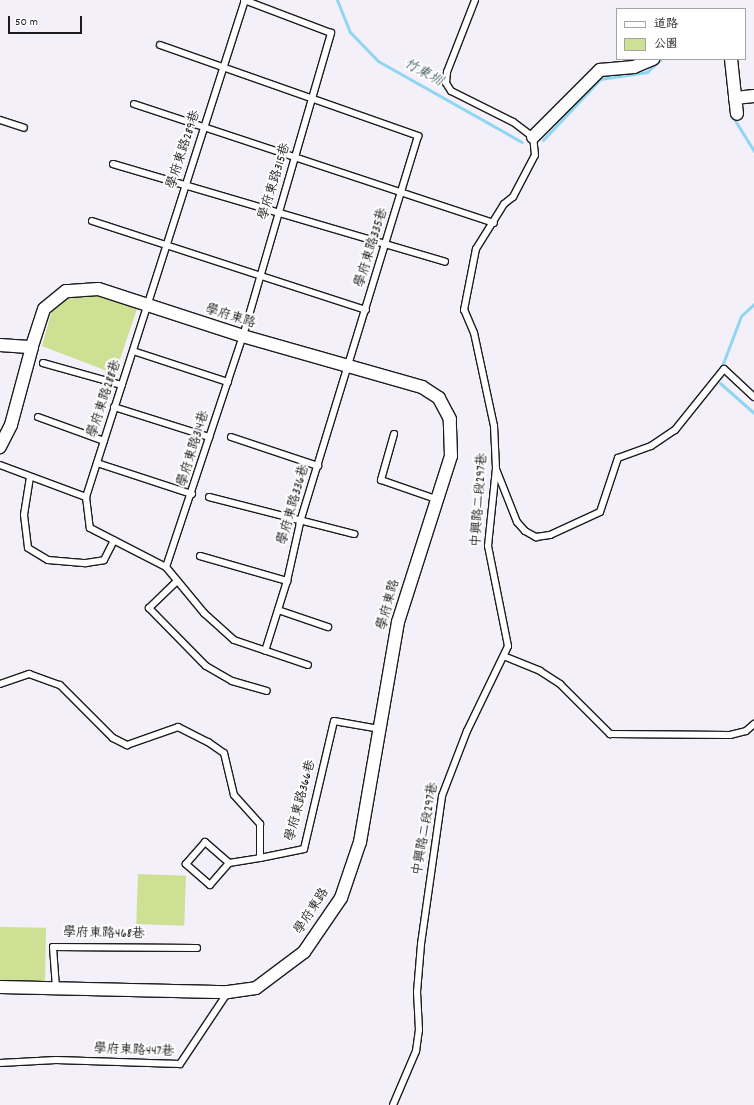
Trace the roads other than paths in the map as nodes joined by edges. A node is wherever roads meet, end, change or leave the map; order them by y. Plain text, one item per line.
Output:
1 (245, 0) edge
2 (475, 0) edge
3 (160, 45) dead end
4 (651, 60) edge
5 (732, 60) edge
6 (223, 67) junction
7 (754, 96) edge
8 (313, 97) junction
9 (735, 98) junction
10 (134, 104) dead end
11 (738, 114) dead end
12 (0, 120) edge
13 (204, 127) junction
14 (24, 128) dead end
15 (533, 137) junction
16 (295, 157) junction
17 (113, 164) dead end
18 (186, 185) junction
19 (401, 192) junction
20 (279, 212) junction
21 (92, 221) dead end
22 (494, 223) junction
23 (386, 243) junction
24 (167, 245) junction
25 (445, 262) dead end
26 (260, 275) junction
27 (146, 307) junction
28 (366, 310) junction
29 (243, 336) junction
30 (0, 345) edge
31 (32, 346) junction
32 (133, 351) junction
33 (43, 363) dead end
34 (350, 366) junction
35 (228, 382) junction
36 (122, 385) junction
37 (754, 397) edge
38 (114, 407) junction
39 (38, 417) dead end
40 (394, 434) dead end
41 (209, 437) junction
42 (231, 437) dead end
43 (104, 441) junction
44 (0, 447) edge
45 (97, 463) junction
46 (0, 465) edge
47 (318, 466) junction
48 (496, 468) junction
49 (30, 477) junction
50 (192, 494) junction
51 (86, 497) junction
52 (209, 497) dead end
53 (436, 499) junction
54 (300, 523) junction
55 (354, 534) dead end
56 (114, 540) junction
57 (200, 556) dead end
58 (166, 567) junction
59 (177, 581) junction
60 (287, 581) junction
61 (278, 610) junction
62 (328, 627) dead end
63 (265, 651) junction
64 (506, 657) junction
65 (308, 665) dead end
66 (0, 684) edge
67 (267, 691) dead end
68 (754, 724) edge
69 (380, 729) junction
70 (260, 858) junction
71 (229, 862) junction
72 (197, 948) dead end
73 (0, 987) edge
74 (56, 988) junction
75 (228, 992) junction
76 (0, 1063) edge
77 (393, 1105) edge

1 - 6 lane, 學府東路289巷
1 - 8 lane, 學府東路315巷
2 - 15 lane
3 - 6 lane
4 - 15 street
5 - 9 street
6 - 8 lane
6 - 13 lane, 學府東路289巷
7 - 9 street
8 - 16 lane, 學府東路315巷
8 - 19 lane, 學府東路335巷
9 - 11 street
10 - 13 lane
12 - 14 lane
13 - 16 lane
13 - 18 lane, 學府東路289巷
15 - 22 lane, 中興路二段297巷
16 - 19 lane
16 - 20 lane, 學府東路315巷
17 - 18 lane
18 - 20 lane
18 - 24 lane, 學府東路289巷
19 - 22 lane
19 - 23 lane, 學府東路335巷
20 - 23 lane
20 - 26 lane, 學府東路315巷
21 - 24 lane
22 - 48 lane, 中興路二段297巷
23 - 25 lane
23 - 28 lane, 學府東路335巷
24 - 26 lane
24 - 27 lane, 學府東路289巷
26 - 28 lane
26 - 29 lane, 學府東路315巷
27 - 29 street, 學府東路
27 - 31 street, 學府東路
27 - 32 lane, 學府東路288巷
28 - 34 lane, 學府東路335巷
29 - 34 street, 學府東路
29 - 35 lane, 學府東路314巷
30 - 31 street
31 - 44 street, 學府東路
32 - 35 lane
32 - 36 lane, 學府東路288巷
33 - 36 lane
34 - 47 lane, 學府東路336巷
34 - 53 street, 學府東路
35 - 41 lane, 學府東路314巷
36 - 38 lane, 學府東路288巷
37 - 48 lane
38 - 41 lane
38 - 43 lane, 學府東路288巷
39 - 43 lane
40 - 53 lane
41 - 50 lane, 學府東路314巷
42 - 47 lane
43 - 45 lane, 學府東路288巷
45 - 50 lane
45 - 51 lane, 學府東路288巷
46 - 49 lane
47 - 54 lane, 學府東路336巷
48 - 64 lane, 中興路二段297巷
49 - 51 lane
49 - 56 lane
50 - 58 lane, 學府東路314巷
51 - 56 lane
52 - 54 lane
53 - 69 street, 學府東路
54 - 55 lane
54 - 60 lane, 學府東路336巷
56 - 58 lane
57 - 60 lane
58 - 59 lane
59 - 63 lane
59 - 67 lane
60 - 61 lane, 學府東路336巷
61 - 62 lane
61 - 63 lane, 學府東路336巷
63 - 65 lane
64 - 68 lane
64 - 77 lane, 中興路二段297巷
66 - 70 lane
69 - 70 lane, 學府東路366巷
69 - 75 street, 學府東路
70 - 71 lane
71 - 71 lane
72 - 74 lane, 學府東路468巷
73 - 74 street, 學府東路
74 - 75 street, 學府東路
75 - 76 lane, 學府東路447巷

